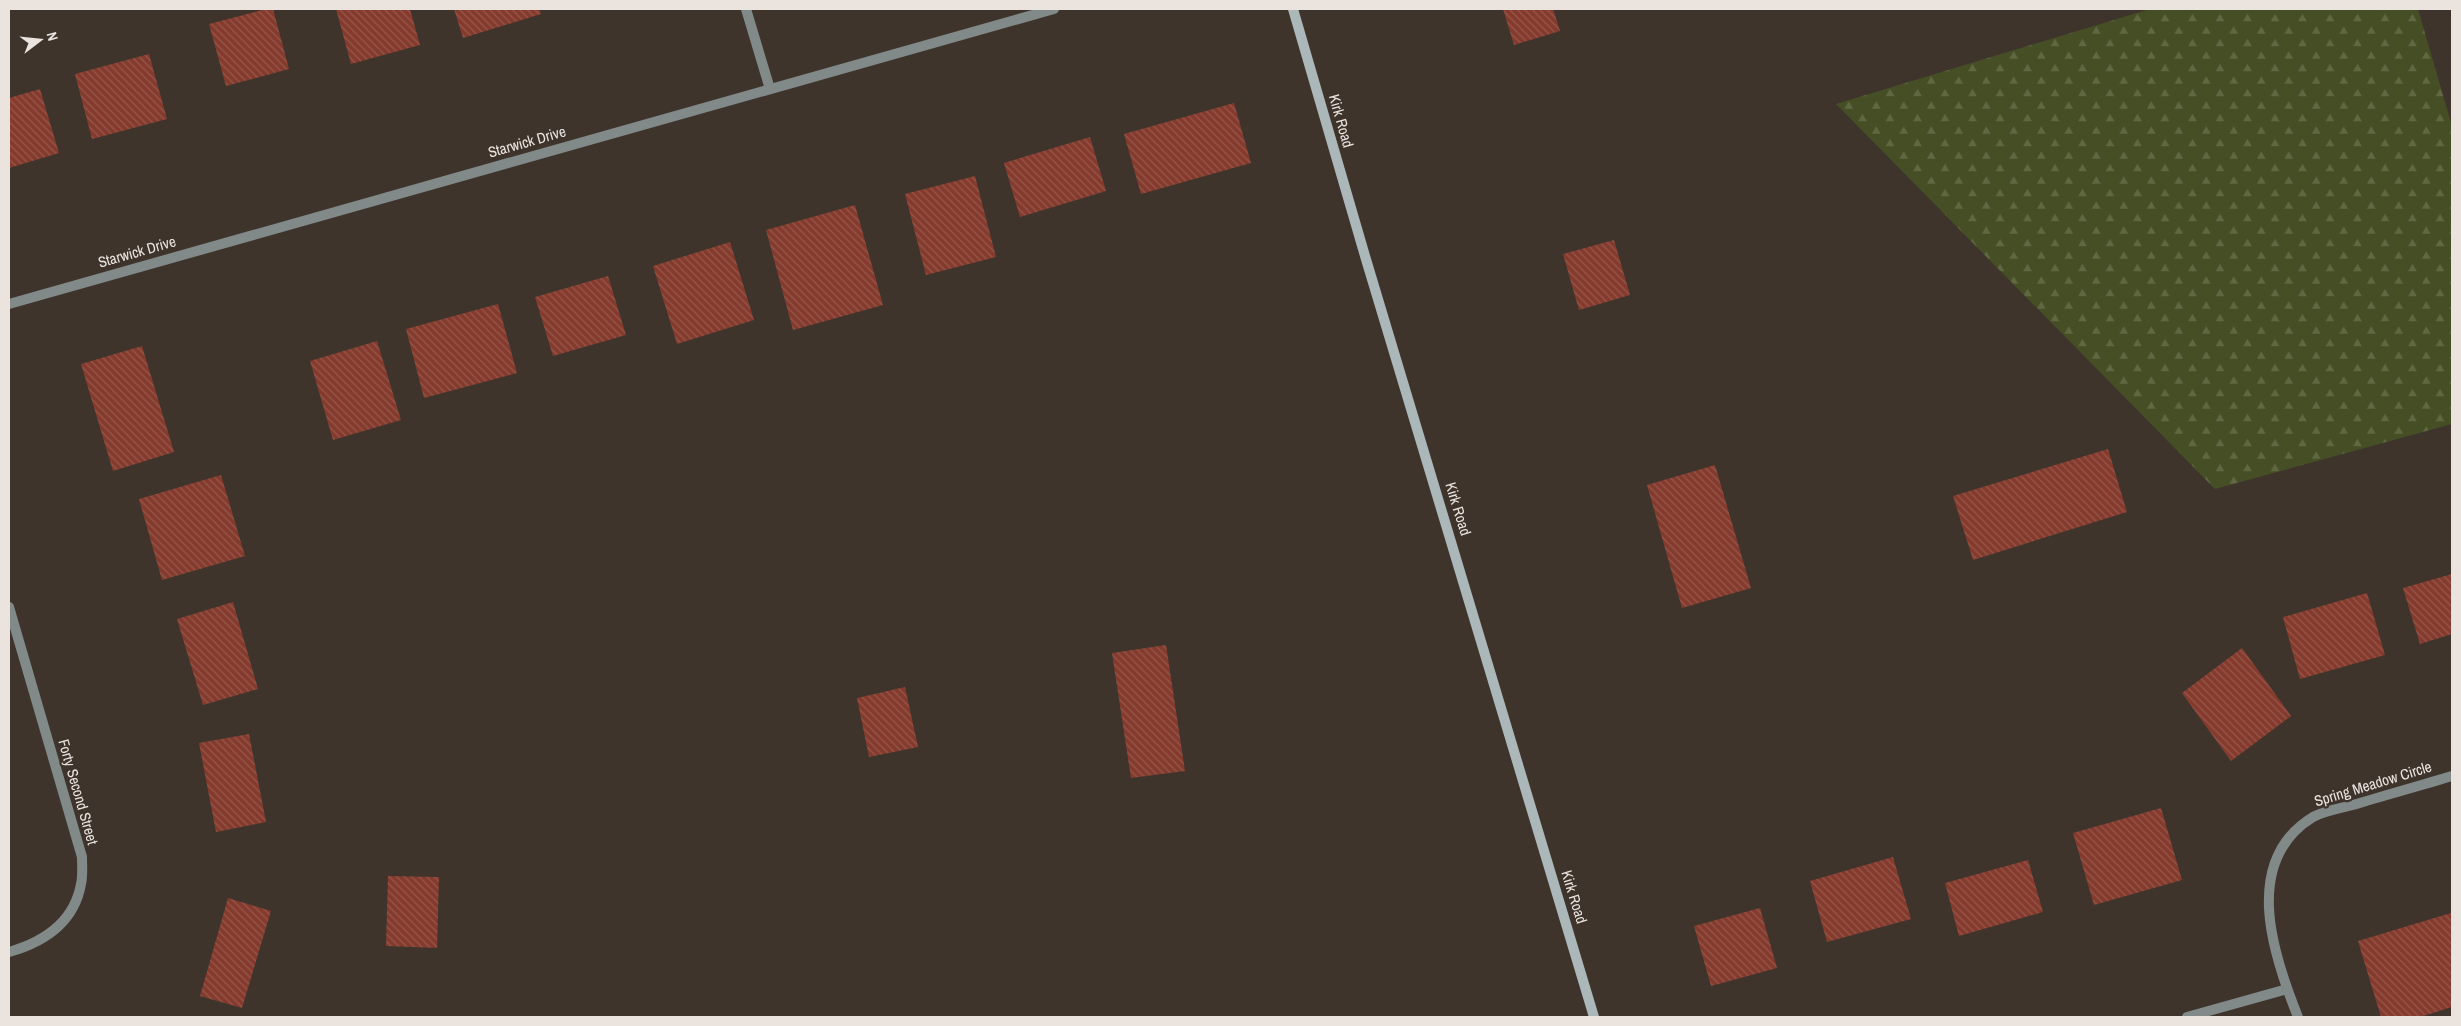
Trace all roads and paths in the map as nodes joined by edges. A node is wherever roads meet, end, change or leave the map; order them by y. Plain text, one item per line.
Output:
1 (746, 9) edge
2 (1054, 9) edge
3 (1293, 9) edge
4 (770, 88) junction
5 (9, 304) edge
6 (9, 607) edge
7 (2452, 776) edge
8 (9, 952) edge
9 (2287, 989) junction
10 (1594, 1017) edge
11 (2187, 1017) edge
12 (2298, 1017) edge

1 - 4 street
2 - 4 street, Starwick Drive
3 - 10 street, Kirk Road
4 - 5 street, Starwick Drive
6 - 8 street, Forty Second Street
7 - 9 street, Spring Meadow Circle
9 - 11 street
9 - 12 street, Spring Meadow Circle

